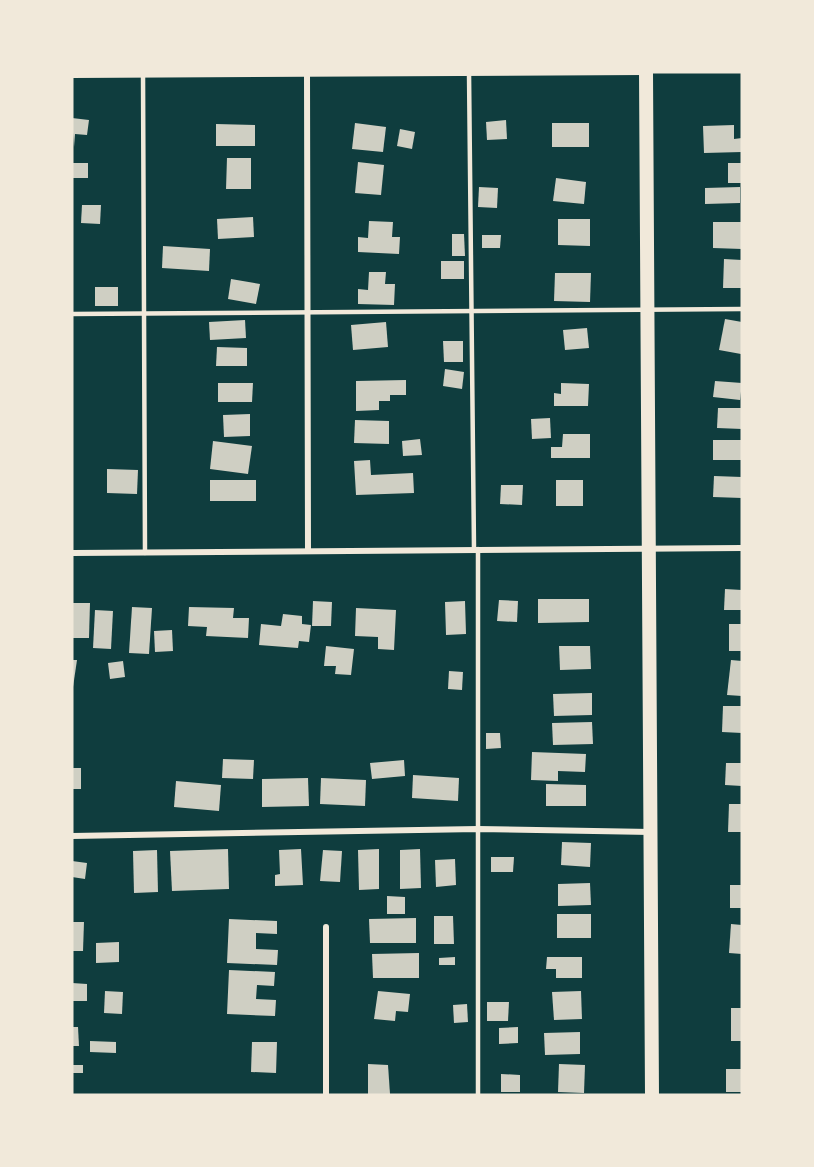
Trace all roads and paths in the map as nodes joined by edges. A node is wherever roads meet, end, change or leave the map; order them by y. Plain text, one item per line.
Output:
1 (307, 72) edge
2 (468, 72) edge
3 (645, 72) edge
4 (143, 73) edge
5 (72, 75) edge
6 (742, 309) edge
7 (648, 310) junction
8 (471, 311) junction
9 (144, 313) junction
10 (309, 313) junction
11 (72, 314) edge
12 (649, 547) junction
13 (742, 548) edge
14 (476, 549) junction
15 (308, 550) junction
16 (146, 553) junction
17 (72, 554) edge
18 (478, 829) junction
19 (651, 832) junction
20 (72, 836) edge
21 (326, 927) dead end
22 (326, 1095) edge
23 (478, 1095) edge
24 (652, 1095) edge

1 - 2 street
1 - 4 street
1 - 10 street
2 - 3 street
2 - 8 lane
3 - 7 main road
4 - 5 street
4 - 9 lane
6 - 7 lane
7 - 8 lane
7 - 12 main road
8 - 10 lane
8 - 14 lane
9 - 10 lane
9 - 11 lane
9 - 16 lane
10 - 15 street
12 - 13 street
12 - 14 street
12 - 19 main road
14 - 15 street
14 - 18 lane
15 - 16 street
16 - 17 street
18 - 19 street
18 - 20 street
18 - 23 lane
19 - 24 main road
21 - 22 street

